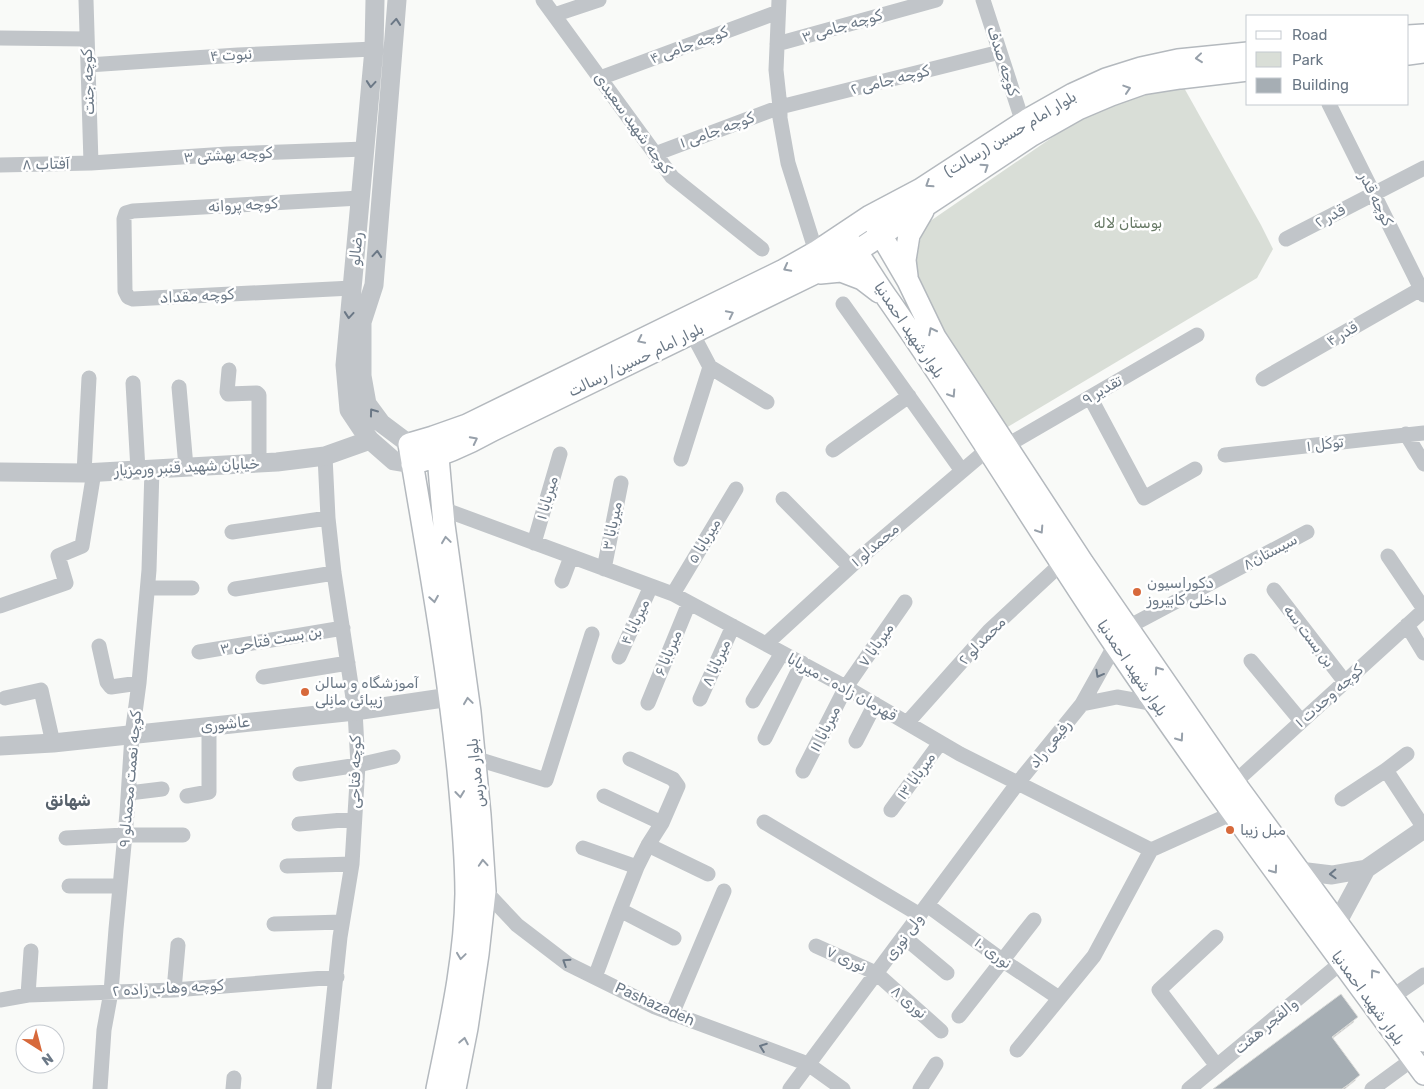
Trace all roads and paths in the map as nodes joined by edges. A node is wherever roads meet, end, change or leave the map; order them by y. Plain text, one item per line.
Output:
1 (86, 0) edge
2 (375, 0) edge
3 (397, 0) edge
4 (543, 0) edge
5 (599, 0) edge
6 (936, 0) edge
7 (982, 0) edge
8 (778, 6) edge
9 (554, 15) junction
10 (1424, 35) edge
11 (1409, 36) edge
12 (0, 38) edge
13 (87, 39) junction
14 (777, 44) junction
15 (374, 49) junction
16 (1000, 52) junction
17 (1424, 52) edge
18 (1246, 53) edge
19 (1409, 54) edge
20 (88, 65) junction
21 (1246, 70) edge
22 (600, 78) junction
23 (1330, 105) edge
24 (780, 107) junction
25 (1023, 123) junction
26 (365, 149) junction
27 (655, 154) junction
28 (92, 163) junction
29 (0, 165) edge
30 (1424, 168) edge
31 (1374, 194) junction
32 (360, 198) junction
33 (926, 206) junction
34 (126, 213) joint
35 (870, 216) junction
36 (844, 234) junction
37 (882, 235) junction
38 (1286, 239) dead end
39 (762, 249) dead end
40 (816, 252) junction
41 (857, 252) junction
42 (813, 274) junction
43 (908, 281) junction
44 (352, 288) junction
45 (1423, 290) edge
46 (887, 298) junction
47 (844, 304) dead end
48 (692, 333) junction
49 (1197, 335) dead end
50 (710, 367) junction
51 (229, 370) dead end
52 (89, 378) dead end
53 (1263, 379) dead end
54 (134, 383) dead end
55 (179, 387) dead end
56 (910, 396) junction
57 (1090, 397) junction
58 (767, 402) dead end
59 (1424, 433) edge
60 (1406, 434) junction
61 (370, 440) junction
62 (436, 447) junction
63 (997, 447) junction
64 (833, 450) dead end
65 (411, 454) junction
66 (560, 454) dead end
67 (1225, 455) dead end
68 (325, 456) junction
69 (681, 459) dead end
70 (260, 463) junction
71 (1424, 464) edge
72 (186, 467) junction
73 (145, 469) junction
74 (1195, 469) dead end
75 (962, 471) junction
76 (0, 472) edge
77 (89, 472) junction
78 (621, 483) dead end
79 (736, 488) dead end
80 (783, 499) dead end
81 (443, 509) junction
82 (328, 518) junction
83 (232, 532) dead end
84 (1307, 532) dead end
85 (534, 542) junction
86 (1388, 556) dead end
87 (571, 557) junction
88 (1062, 563) junction
89 (850, 567) junction
90 (604, 568) junction
91 (334, 573) junction
92 (562, 581) dead end
93 (652, 586) junction
94 (148, 588) junction
95 (192, 588) dead end
96 (235, 590) dead end
97 (1274, 590) dead end
98 (673, 594) junction
99 (905, 602) dead end
100 (689, 603) junction
101 (0, 606) edge
102 (1424, 609) edge
103 (1407, 625) junction
104 (733, 626) junction
105 (1128, 627) junction
106 (343, 628) junction
107 (592, 634) dead end
108 (766, 644) junction
109 (1115, 645) junction
110 (100, 646) dead end
111 (199, 652) dead end
112 (782, 653) junction
113 (1424, 653) edge
114 (619, 657) dead end
115 (1251, 661) dead end
116 (348, 663) junction
117 (802, 663) junction
118 (263, 677) dead end
119 (1345, 682) junction
120 (139, 683) junction
121 (846, 687) junction
122 (450, 697) junction
123 (5, 698) dead end
124 (700, 699) dead end
125 (753, 701) dead end
126 (648, 703) dead end
127 (875, 704) junction
128 (1082, 704) junction
129 (1156, 704) junction
130 (355, 711) junction
131 (1301, 722) junction
132 (907, 723) junction
133 (209, 726) junction
134 (132, 735) junction
135 (765, 738) dead end
136 (856, 741) dead end
137 (52, 743) junction
138 (940, 743) junction
139 (0, 746) edge
140 (1408, 754) dead end
141 (393, 757) dead end
142 (466, 758) junction
143 (630, 759) dead end
144 (358, 765) junction
145 (1386, 770) junction
146 (803, 771) dead end
147 (300, 774) dead end
148 (1235, 782) junction
149 (1017, 784) junction
150 (162, 789) dead end
151 (128, 793) junction
152 (186, 796) dead end
153 (604, 796) dead end
154 (1342, 799) dead end
155 (891, 810) dead end
156 (1233, 813) junction
157 (354, 819) junction
158 (764, 822) dead end
159 (662, 823) junction
160 (299, 824) dead end
161 (1424, 828) edge
162 (125, 835) junction
163 (183, 835) dead end
164 (66, 838) dead end
165 (648, 845) junction
166 (583, 848) dead end
167 (1151, 850) junction
168 (352, 864) junction
169 (287, 866) dead end
170 (637, 868) junction
171 (1366, 869) junction
172 (1299, 870) junction
173 (708, 874) dead end
174 (69, 886) dead end
175 (120, 886) junction
176 (485, 891) junction
177 (724, 891) dead end
178 (620, 910) junction
179 (924, 910) junction
180 (1034, 920) dead end
181 (342, 922) junction
182 (1337, 923) junction
183 (274, 924) dead end
184 (904, 937) junction
185 (1216, 937) dead end
186 (674, 938) dead end
187 (178, 945) dead end
188 (816, 946) dead end
189 (31, 951) dead end
190 (1002, 960) junction
191 (1342, 962) junction
192 (876, 973) junction
193 (947, 973) dead end
194 (1424, 975) edge
195 (337, 977) junction
196 (595, 977) junction
197 (174, 990) junction
198 (111, 992) junction
199 (28, 995) junction
200 (1392, 997) junction
201 (1059, 998) junction
202 (0, 1000) edge
203 (672, 1014) junction
204 (959, 1016) dead end
205 (942, 1031) dead end
206 (1424, 1041) edge
207 (1017, 1050) dead end
208 (808, 1064) junction
209 (936, 1064) dead end
210 (1217, 1066) junction
211 (1419, 1067) edge
212 (100, 1089) edge
213 (324, 1089) edge
214 (437, 1089) edge
215 (455, 1089) edge
216 (790, 1089) edge
217 (843, 1089) edge
218 (920, 1089) edge
219 (1189, 1089) edge
220 (1372, 1089) edge

1 - 13 street, کوچه جنت
2 - 15 street, رضالو
65 -> 3 street, رضالو
4 - 9 street, کوچه شهید سعیدی
5 - 9 street
6 - 14 street, کوچه جامی ۳
7 - 16 street, کوچه صدف
8 - 14 street
8 - 22 street, کوچه جامی ۴
9 - 22 street, کوچه شهید سعیدی
10 - 11 main road
12 - 13 street
13 - 20 street, کوچه جنت
14 - 24 street
15 - 20 street, نبوت ۴
15 -> 26 street, رضالو
16 - 24 street, کوچه جامی ۲
16 - 25 street, کوچه صدف
17 - 19 main road
18 -> 25 main road, بلوار امام حسین (رسالت)
20 - 28 street, کوچه جنت
33 -> 21 main road, بلوار امام حسین (رسالت)
22 - 27 street, کوچه شهید سعیدی
23 - 31 street, کوچه قدر
24 - 27 street, کوچه جامی ۱
24 - 40 street
25 -> 35 main road, بلوار امام حسین (رسالت)
26 - 28 street, کوچه بهشتی ۳
26 - 32 street, رضالو
27 - 39 street, کوچه شهید سعیدی
28 - 29 street, آفتاب ۸
30 - 31 street, قدر ۲
31 - 38 street, قدر ۲
31 - 45 street, کوچه قدر
32 - 34 street, کوچه پروانه
32 - 44 street, رضالو
33 - 37 main road, بلوار امام حسین (رسالت)
33 - 43 main road
34 - 44 street, کوچه مقداد
35 - 36 main road, بلوار امام حسین (رسالت)
35 - 37 main road, بلوار شهید احمدنیا
36 - 40 main road, بلوار امام حسین/ رسالت
36 - 41 main road, بلوار شهید احمدنیا
37 - 41 main road, بلوار امام حسین (رسالت)
37 - 43 main road, بلوار شهید احمدنیا
40 -> 62 main road, بلوار امام حسین/ رسالت
41 - 42 main road, بلوار امام حسین/ رسالت
41 - 46 main road, بلوار شهید احمدنیا
42 - 46 main road
48 -> 42 main road, بلوار امام حسین/ رسالت
63 -> 43 main road, بلوار شهید احمدنیا
44 -> 61 street, رضالو
45 - 53 street, قدر ۴
46 -> 63 main road, بلوار شهید احمدنیا
47 - 56 street
48 - 50 street
62 -> 48 main road, بلوار امام حسین/ رسالت
49 - 57 street, ۹ تقدیر
50 - 58 street
50 - 69 street
51 - 70 street
52 - 77 street
54 - 73 street, کوچه نعمت محمدلو ۹
55 - 72 street
56 - 64 street
56 - 75 street
57 - 63 street, ۹ تقدیر
57 - 74 street
59 - 60 street, توکل ۱
60 - 67 street, توکل ۱
60 - 71 street
61 - 65 street, رضالو
61 - 68 street, خیابان شهید قنبر ورمزیار
62 - 65 main road, بلوار امام حسین/ رسالت
62 - 81 main road, بلوار مدرس
63 - 75 street, محمدلو ۱
63 -> 88 main road, بلوار شهید احمدنیا
63 - 105 main road, بلوار شهید احمدنیا
65 -> 122 main road, بلوار مدرس
66 - 85 street, میربابا ۱
68 - 70 street, خیابان شهید قنبر ورمزیار
68 - 82 street, کوچه فتاحی
70 - 72 street, خیابان شهید قنبر ورمزیار
72 - 73 street, خیابان شهید قنبر ورمزیار
73 - 77 street, خیابان شهید قنبر ورمزیار
73 - 94 street, کوچه نعمت محمدلو ۹
75 - 89 street, محمدلو ۱
76 - 77 street, خیابان شهید قنبر ورمزیار
77 - 101 street
78 - 90 street, میربابا ۳
79 - 98 street, میربابا ۵
80 - 89 street
81 - 85 street, قهرمان زاده - میربابا
142 -> 81 main road, بلوار مدرس
82 - 83 street
82 - 91 street, کوچه فتاحی
84 - 105 street, سیستان۸
85 - 87 street, قهرمان زاده - میربابا
86 - 102 street
87 - 90 street, قهرمان زاده - میربابا
87 - 92 street
88 - 109 main road, بلوار شهید احمدنیا
88 - 132 street, محمدلو ۲
89 - 108 street, محمدلو ۱
90 - 93 street, قهرمان زاده - میربابا
91 - 96 street
91 - 106 street, کوچه فتاحی
93 - 98 street, قهرمان زاده - میربابا
93 - 114 street, میربابا ۴
94 - 95 street
94 - 120 street, کوچه نعمت محمدلو ۹
97 - 119 street, بن بست سه
98 - 100 street, قهرمان زاده - میربابا
99 - 121 street, میربابا ۷
100 - 104 street, قهرمان زاده - میربابا
100 - 126 street, میربابا ۶
102 - 103 street, کوچه وحدت ۱
103 - 113 street
103 - 119 street, کوچه وحدت ۱
104 - 108 street, قهرمان زاده - میربابا
104 - 124 street, میربابا ۸
148 -> 105 main road, بلوار شهید احمدنیا
106 - 111 street, بن بست فتاحی ۳
106 - 116 street, کوچه فتاحی
107 - 142 street
108 - 112 street, قهرمان زاده - میربابا
109 -> 128 street, رفیعی راد
109 - 129 main road, بلوار شهید احمدنیا
110 - 120 street
112 - 117 street, قهرمان زاده - میربابا
112 - 125 street
115 - 131 street
116 - 118 street
116 - 130 street, کوچه فتاحی
117 - 121 street, قهرمان زاده - میربابا
117 - 135 street
119 - 131 street, کوچه وحدت ۱
120 - 134 street, کوچه نعمت محمدلو ۹
121 - 127 street, قهرمان زاده - میربابا
121 - 146 street, میربابا ۱۱
122 - 130 street, عاشوری
122 - 142 main road, بلوار مدرس
123 - 137 street
127 - 132 street, قهرمان زاده - میربابا
127 - 136 street
128 - 129 street
128 - 149 street, رفیعی راد
129 -> 156 main road, بلوار شهید احمدنیا
130 - 133 street, عاشوری
130 - 144 street, کوچه فتاحی
131 - 148 street, کوچه وحدت ۱
132 - 138 street, قهرمان زاده - میربابا
133 - 134 street, عاشوری
133 - 152 street
134 - 137 street, عاشوری
134 - 151 street, کوچه نعمت محمدلو ۹
137 - 139 street, عاشوری
138 - 149 street, قهرمان زاده - میربابا
138 - 155 street, میربابا ۱۳
140 - 145 street
141 - 144 street
176 -> 142 main road, بلوار مدرس
142 -> 214 main road, بلوار مدرس
143 - 159 street
144 - 147 street
144 - 157 street, کوچه فتاحی
145 - 154 street
145 - 161 street
148 - 172 main road, بلوار شهید احمدنیا
149 - 167 street, قهرمان زاده - میربابا
149 - 179 street, ولی نوری
150 - 151 street
151 - 162 street, کوچه نعمت محمدلو ۹
153 - 159 street
156 - 167 street
156 -> 191 main road, بلوار شهید احمدنیا
157 - 160 street
157 - 168 street, کوچه فتاحی
158 - 179 street, نوری ۱۰
159 - 165 street
161 - 171 street
162 - 163 street
162 - 164 street
162 - 175 street, کوچه نعمت محمدلو ۹
165 - 170 street
165 - 173 street
166 - 170 street
167 - 201 street
168 - 169 street
168 - 181 street, کوچه فتاحی
170 - 178 street
171 -> 172 street
171 - 182 street
172 - 182 main road, بلوار شهید احمدنیا
174 - 175 street
175 - 198 street, کوچه نعمت محمدلو ۹
196 -> 176 street, Pashazadeh
215 -> 176 main road, بلوار مدرس
177 - 203 street
178 - 186 street
178 - 196 street
179 - 184 street, ولی نوری
179 - 190 street, نوری ۱۰
180 - 190 street
181 - 183 street
181 - 195 street, کوچه فتاحی
200 -> 182 main road, بلوار شهید احمدنیا
184 - 192 street, ولی نوری
184 - 193 street
185 - 210 street
187 - 197 street
188 - 192 street, نوری ۷
189 - 199 street
190 - 201 street, نوری ۱۰
190 - 204 street
191 - 210 street, والفجر هفت
191 - 211 main road, بلوار شهید احمدنیا
192 - 205 street, نوری ۸
192 - 208 street, ولی نوری
194 - 200 street
195 - 197 street, کوچه وهاب زاده ۲
195 - 213 street, کوچه فتاحی
196 - 203 street, Pashazadeh
197 - 198 street, کوچه وهاب زاده ۲
198 - 199 street, کوچه وهاب زاده ۲
198 - 212 street, کوچه نعمت محمدلو ۹
199 - 202 street, کوچه وهاب زاده ۲
200 - 206 main road, بلوار شهید احمدنیا
201 - 207 street
208 -> 203 street, Pashazadeh
208 - 216 street, ولی نوری
208 - 217 street, Pashazadeh
209 - 218 street
210 - 219 street, والفجر هفت
211 - 220 street

